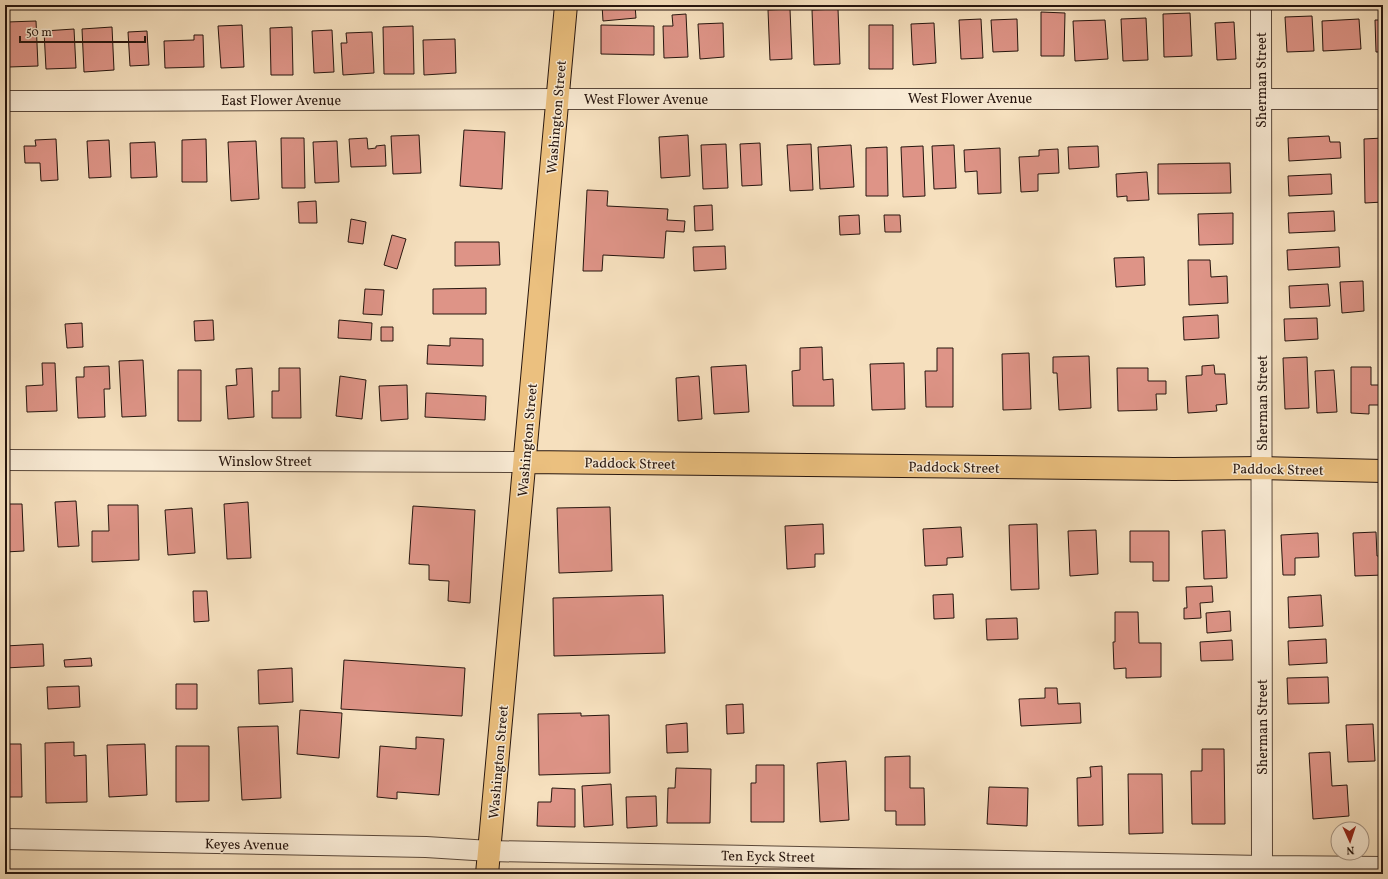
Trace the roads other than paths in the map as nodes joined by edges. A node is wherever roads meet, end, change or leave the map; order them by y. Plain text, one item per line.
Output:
1 (566, 5) edge
2 (1262, 5) edge
3 (1261, 98) junction
4 (558, 99) junction
5 (1383, 99) edge
6 (5, 101) edge
7 (5, 460) edge
8 (525, 462) junction
9 (1262, 468) junction
10 (1383, 471) edge
11 (5, 839) edge
12 (490, 851) junction
13 (1383, 867) edge
14 (1262, 870) edge
15 (487, 874) edge

1 - 4 main road, Washington Street
2 - 3 street, Sherman Street
3 - 4 street, West Flower Avenue
3 - 5 street, West Flower Avenue
3 - 9 street, Sherman Street
4 - 6 street, East Flower Avenue
4 - 8 main road, Washington Street
7 - 8 street, Winslow Street
8 - 9 main road, Paddock Street
8 - 12 main road, Washington Street
9 - 10 main road, Paddock Street
9 - 14 street, Sherman Street
11 - 12 street, Keyes Avenue
12 - 14 street, Ten Eyck Street
12 - 15 main road, Washington Street
13 - 14 street, Ten Eyck Street

